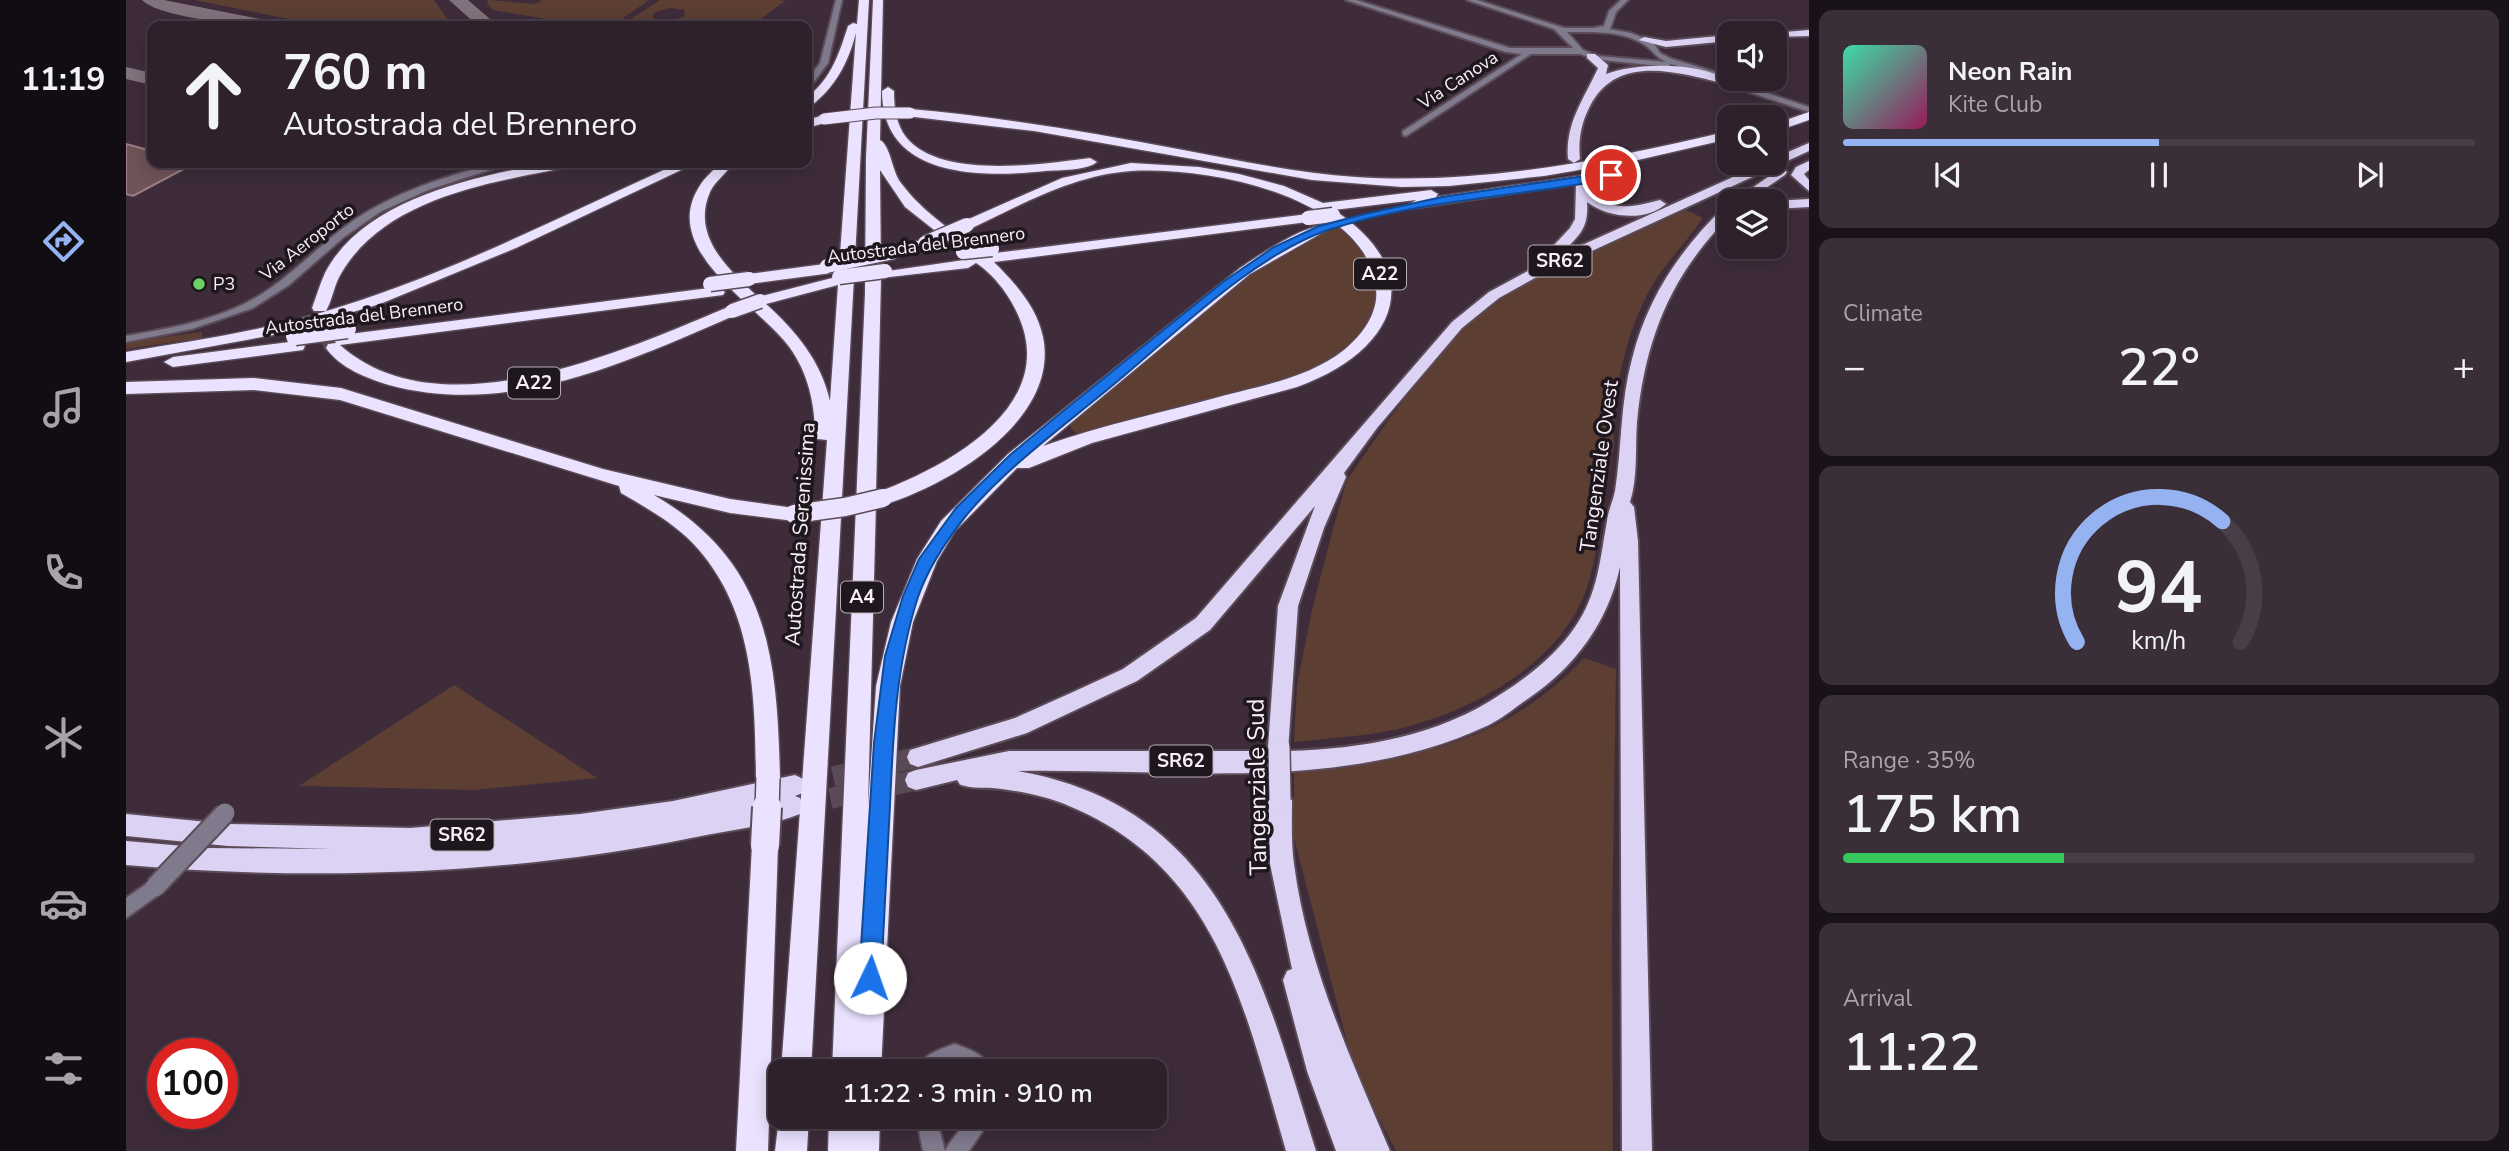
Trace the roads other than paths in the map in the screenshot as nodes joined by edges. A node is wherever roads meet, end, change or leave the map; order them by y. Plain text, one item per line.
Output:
1 (862, 0) edge
2 (1349, 0) edge
3 (1470, 0) edge
4 (1625, 0) edge
5 (838, 1) edge
6 (878, 7) edge
7 (1610, 21) junction
8 (1557, 29) junction
9 (1596, 30) junction
10 (1581, 32) junction
11 (1809, 33) edge
12 (1787, 34) edge
13 (1629, 35) junction
14 (1717, 39) edge
15 (1570, 40) junction
16 (1644, 40) junction
17 (1691, 42) junction
18 (1551, 50) junction
19 (1528, 53) junction
20 (1587, 54) junction
21 (1657, 55) junction
22 (1647, 61) junction
23 (1712, 73) junction
24 (1717, 75) edge
25 (1717, 77) edge
26 (1717, 77) edge
27 (812, 78) edge
28 (1597, 85) junction
29 (1760, 91) edge
30 (812, 99) edge
31 (1805, 108) edge
32 (1787, 118) edge
33 (874, 122) junction
34 (812, 123) edge
35 (1809, 126) edge
36 (1405, 133) dead end
37 (1787, 133) edge
38 (1717, 140) edge
39 (1717, 141) edge
40 (1807, 152) edge
41 (1717, 153) edge
42 (1787, 157) edge
43 (1574, 159) dead end
44 (1228, 162) junction
45 (1809, 165) edge
46 (489, 168) edge
47 (547, 168) edge
48 (678, 168) edge
49 (723, 168) edge
50 (1734, 175) edge
51 (1809, 187) edge
52 (1756, 189) edge
53 (1809, 203) edge
54 (1787, 204) edge
55 (1305, 214) junction
56 (1335, 215) junction
57 (1717, 221) edge
58 (1717, 227) edge
59 (1698, 239) junction
60 (993, 255) junction
61 (888, 265) junction
62 (1538, 270) junction
63 (830, 274) junction
64 (754, 289) junction
65 (323, 312) junction
66 (294, 336) junction
67 (126, 339) edge
68 (341, 339) junction
69 (126, 358) edge
70 (126, 368) edge
71 (126, 388) edge
72 (1345, 460) junction
73 (1002, 474) junction
74 (602, 475) junction
75 (1624, 492) junction
76 (824, 616) junction
77 (918, 757) tunnel mouth
78 (225, 813) dead end
79 (126, 825) edge
80 (126, 853) edge
81 (1282, 862) junction
82 (126, 909) edge
83 (797, 1059) edge
84 (847, 1059) edge
85 (867, 1059) edge
86 (940, 1059) edge
87 (969, 1059) edge
88 (792, 1129) edge
89 (845, 1129) edge
90 (864, 1129) edge
91 (929, 1129) edge
92 (973, 1129) edge
93 (752, 1151) edge
94 (791, 1151) edge
95 (844, 1151) edge
96 (863, 1151) edge
97 (934, 1151) edge
98 (956, 1151) edge
99 (1301, 1151) edge
100 (1351, 1151) edge
101 (1375, 1151) edge
102 (1637, 1151) edge

1 - 30 highway, A4
1 - 76 highway, Autostrada Serenissima / A4
2 - 19 street
3 - 8 street
4 - 7 street
5 - 27 street
6 - 33 highway, A4
6 - 44 highway
7 - 9 street
7 - 13 street
8 - 10 street
8 - 15 street
9 - 10 street
9 - 13 street
10 - 15 street
11 - 12 highway
13 - 16 street
14 - 17 highway
15 - 18 street
15 - 20 street
16 - 17 highway
16 - 21 street
17 - 23 highway
18 - 19 street
18 - 20 street
19 - 36 street, Via Canova
20 - 22 street
20 - 28 highway
21 - 22 street
21 - 23 street
22 - 25 street
23 - 24 street
26 - 28 highway
28 - 43 highway
29 - 31 street
31 - 32 highway
33 - 74 highway, bridge
33 - 84 highway, A4
34 - 44 highway, bridge
35 - 37 highway
38 - 44 highway
39 - 56 highway, Autostrada del Brennero
40 - 42 highway
40 - 52 highway
40 - 62 highway, SR62
41 - 56 highway
45 - 51 highway
46 - 67 street, Via Aeroporto
47 - 65 highway
48 - 65 highway
49 - 76 highway
50 - 62 highway, SR62
53 - 54 highway
55 - 56 highway, Autostrada del Brennero, bridge
55 - 60 highway, Autostrada del Brennero
55 - 60 highway, Autostrada del Brennero
56 - 73 highway, A22
57 - 59 highway, Tangenziale Ovest / SR62
58 - 59 highway, SR62
59 - 75 highway, Tangenziale Ovest / SR62
60 - 61 highway
61 - 63 highway, bridge
61 - 63 highway, bridge
61 - 73 highway, A22, bridge
62 - 72 highway, SR62
63 - 64 highway
63 - 64 highway, Autostrada del Brennero
64 - 68 highway, Autostrada del Brennero
64 - 68 highway, A22, bridge
65 - 66 highway
66 - 68 highway, Autostrada del Brennero
66 - 69 highway, Autostrada del Brennero
66 - 70 highway, Autostrada del Brennero
71 - 74 highway
72 - 77 highway, SR62
72 - 81 highway, Tangenziale Sud, bridge
73 - 85 highway, A22
74 - 93 highway, bridge
75 - 99 highway, Tangenziale Ovest / SR62
75 - 102 highway
76 - 83 highway, Autostrada Serenissima / A4
78 - 82 street, bridge
79 - 80 highway, SR62
81 - 100 highway
81 - 101 highway, Tangenziale Sud
86 - 87 street
88 - 94 highway
89 - 95 highway
90 - 96 highway
91 - 97 street
92 - 98 street

